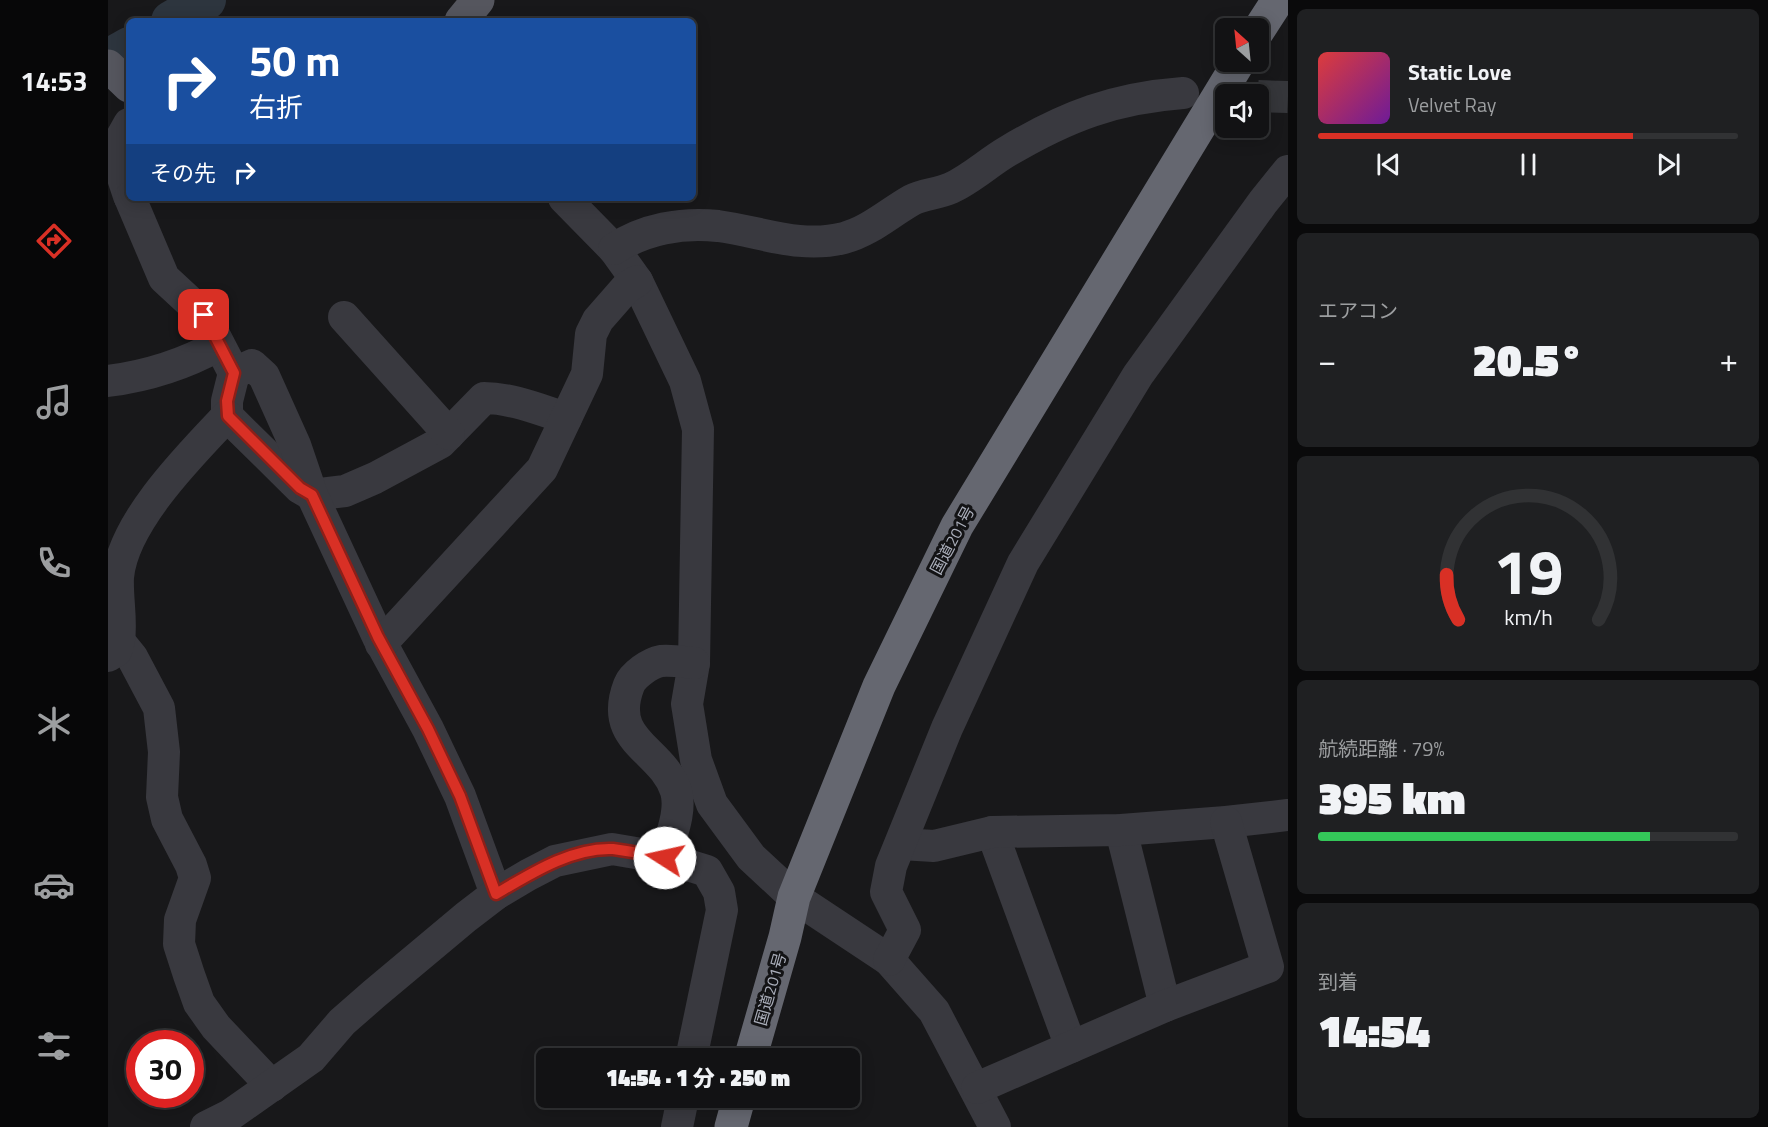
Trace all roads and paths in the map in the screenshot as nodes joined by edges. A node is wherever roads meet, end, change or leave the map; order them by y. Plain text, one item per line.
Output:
1 (478, 0) edge
2 (1278, 0) edge
3 (463, 18) edge
4 (1266, 18) edge
5 (108, 66) edge
6 (1233, 72) edge
7 (126, 83) edge
8 (1184, 93) dead end
9 (126, 129) edge
10 (1288, 171) edge
11 (126, 186) edge
12 (132, 201) edge
13 (567, 201) edge
14 (614, 249) junction
15 (637, 281) junction
16 (344, 317) dead end
17 (219, 345) junction
18 (234, 373) junction
19 (108, 381) edge
20 (228, 416) junction
21 (566, 418) junction
22 (448, 434) junction
23 (286, 454) junction
24 (312, 495) junction
25 (381, 644) junction
26 (114, 649) edge
27 (694, 663) junction
28 (1288, 815) edge
29 (1226, 822) junction
30 (1121, 830) junction
31 (992, 831) junction
32 (900, 844) junction
33 (665, 858) junction
34 (496, 894) junction
35 (794, 897) junction
36 (889, 960) junction
37 (1165, 1006) junction
38 (1071, 1047) junction
39 (693, 1048) edge
40 (753, 1048) edge
41 (272, 1086) junction
42 (977, 1088) junction
43 (681, 1108) edge
44 (736, 1108) edge
45 (206, 1127) edge
46 (677, 1127) edge
47 (731, 1127) edge
48 (995, 1127) edge

1 - 3 main road
2 - 4 highway
5 - 7 main road
6 - 35 highway, 国道201号
8 - 14 street
9 - 11 street
10 - 32 street
12 - 17 street
13 - 14 street
14 - 15 street
15 - 21 street
15 - 27 street
16 - 22 street
17 - 18 street
17 - 19 street
18 - 20 street
18 - 23 street
20 - 23 street
20 - 26 street
21 - 22 street
21 - 25 street
22 - 24 street
23 - 24 street
24 - 25 street
25 - 34 street
26 - 41 street
27 - 33 street
27 - 35 street
28 - 29 street
29 - 30 street
29 - 37 street
30 - 31 street
30 - 37 street
31 - 32 street
31 - 38 street
32 - 36 street
33 - 34 street
33 - 39 street
34 - 41 street
35 - 36 street
35 - 40 highway, 国道201号
36 - 42 street
37 - 38 street
38 - 42 street
41 - 45 street
42 - 48 street
43 - 46 street
44 - 47 highway

